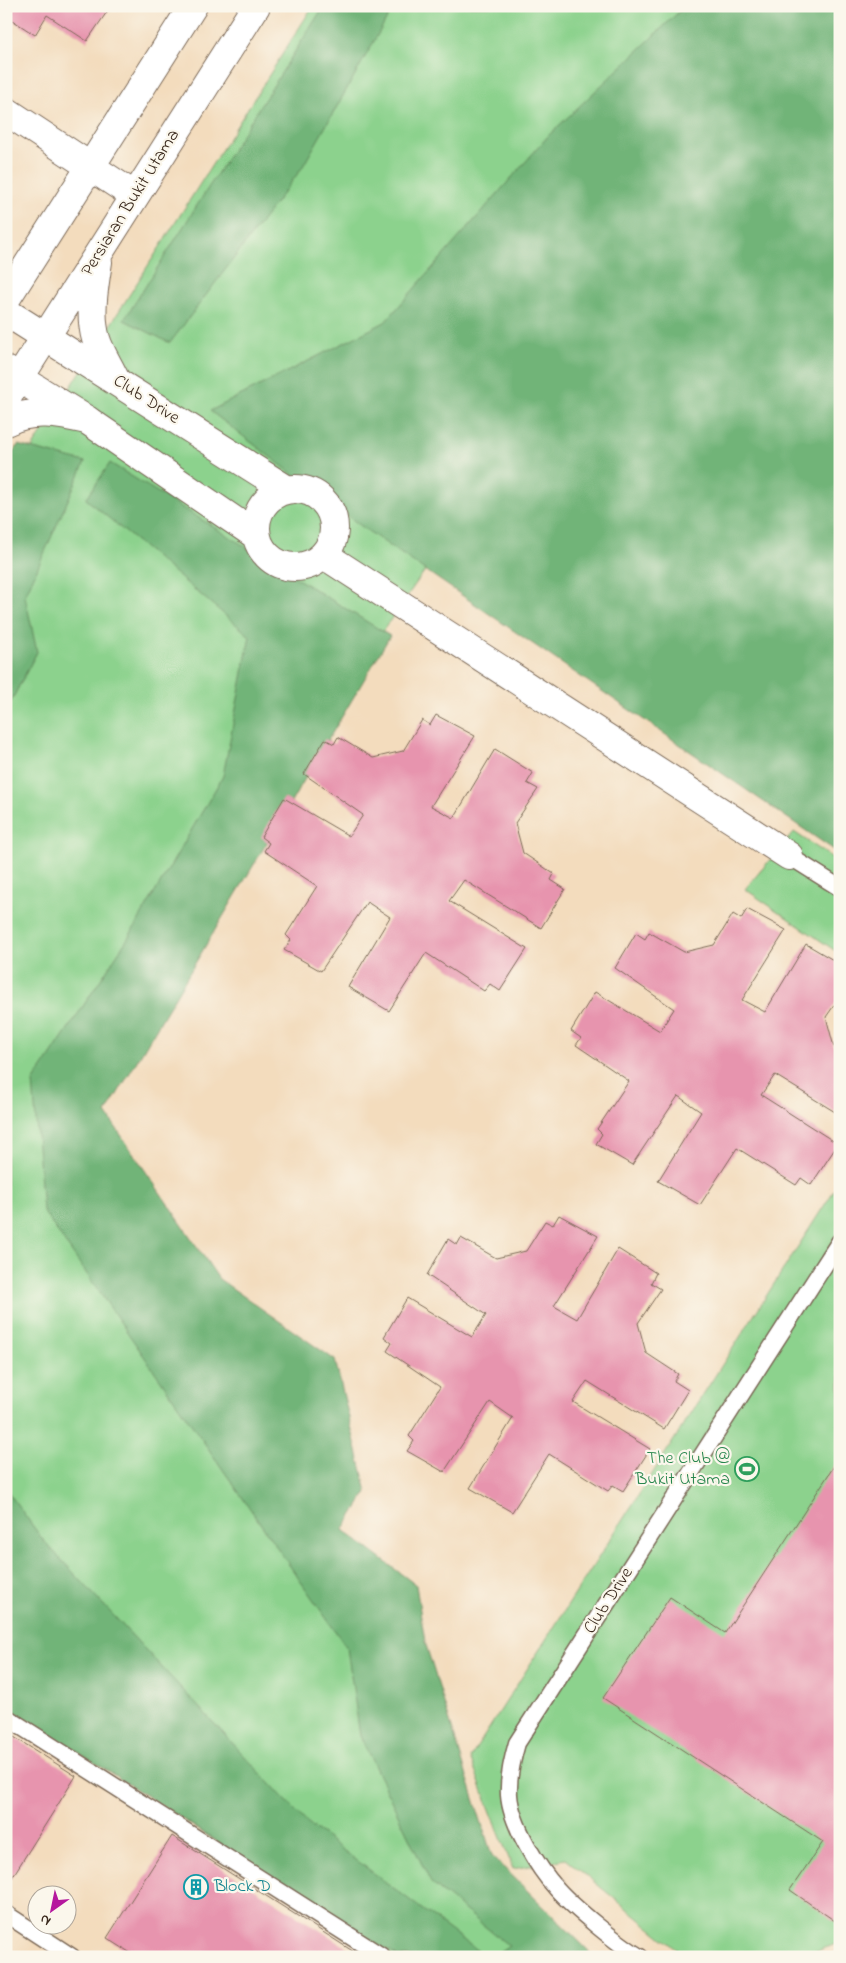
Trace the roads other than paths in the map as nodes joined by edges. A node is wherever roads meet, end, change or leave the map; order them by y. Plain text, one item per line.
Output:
1 (193, 6) edge
2 (256, 6) edge
3 (6, 111) edge
4 (91, 167) junction
5 (135, 196) junction
6 (100, 251) junction
7 (6, 299) edge
8 (6, 312) edge
9 (46, 337) junction
10 (116, 381) junction
11 (10, 382) edge
12 (87, 420) junction
13 (6, 422) edge
14 (286, 489) junction
15 (257, 536) junction
16 (324, 555) junction
17 (789, 856) joint
18 (840, 888) edge
19 (840, 1241) edge
20 (6, 1717) edge
21 (6, 1914) edge
22 (636, 1955) edge
23 (72, 1957) edge
24 (383, 1957) edge

1 - 4 street
2 - 5 street, Persiaran Bukit Utama
3 - 4 street
4 - 5 street
4 - 7 street
5 - 6 street, Persiaran Bukit Utama
6 - 9 street, Persiaran Bukit Utama
6 - 10 street
8 - 9 street, Club Drive
9 - 10 street, Club Drive
9 - 11 street, Persiaran Bukit Utama
10 - 14 street, Club Drive
11 - 12 street
12 - 13 street
12 - 15 street
14 - 15 street
14 - 16 street
15 - 16 street
16 - 17 street
17 - 18 lane
19 - 22 lane, Club Drive
20 - 24 lane
21 - 23 lane

